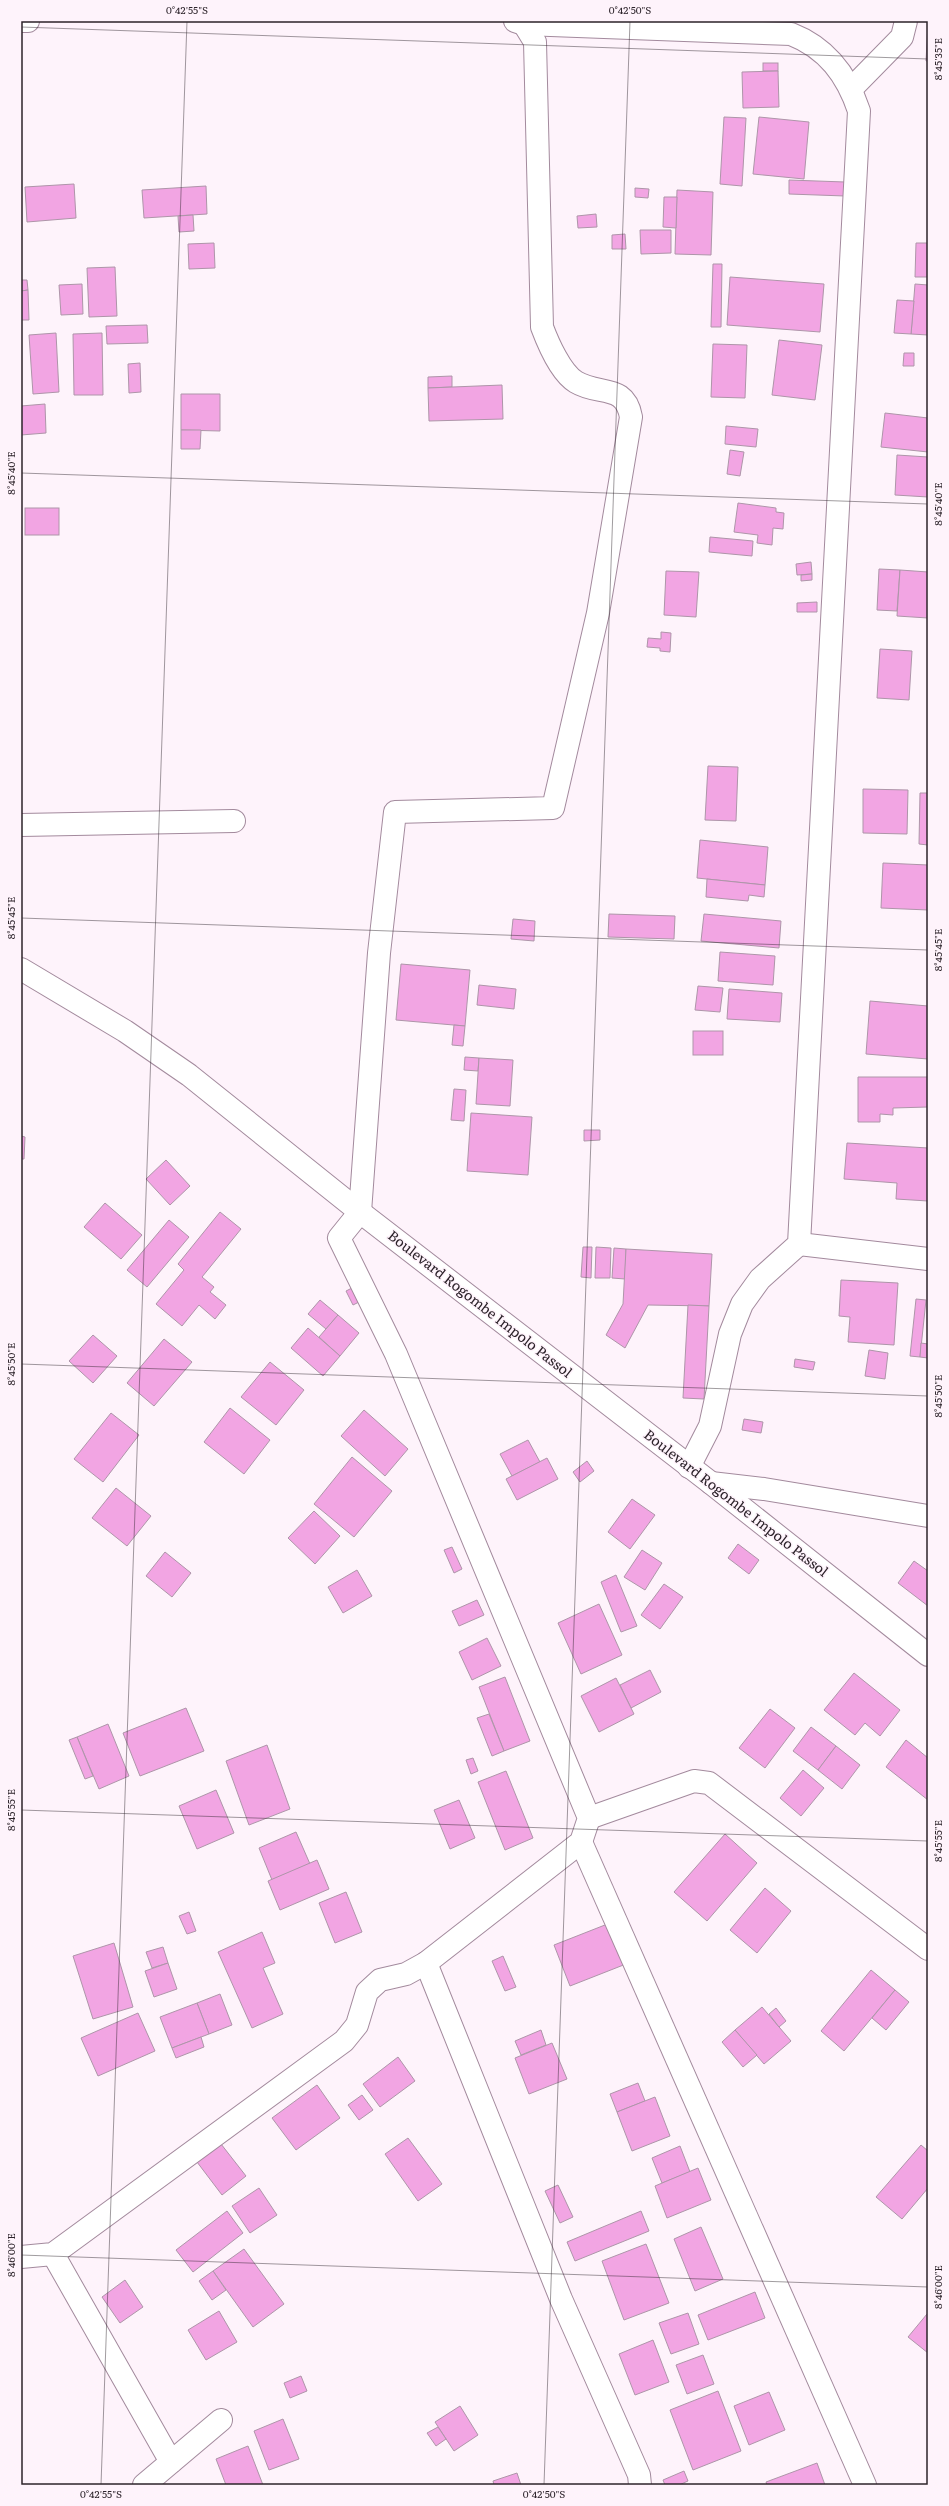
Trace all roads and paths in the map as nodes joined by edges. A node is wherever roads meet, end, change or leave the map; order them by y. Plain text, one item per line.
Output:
1 (28, 21) edge
2 (906, 21) edge
3 (21, 22) edge
4 (519, 22) edge
5 (852, 88) junction
6 (234, 821) dead end
7 (21, 825) edge
8 (21, 970) edge
9 (360, 1212) junction
10 (799, 1244) junction
11 (928, 1260) edge
12 (689, 1467) junction
13 (711, 1483) junction
14 (928, 1516) edge
15 (928, 1655) edge
16 (589, 1818) junction
17 (581, 1842) junction
18 (928, 1949) edge
19 (426, 1963) junction
20 (53, 2254) junction
21 (21, 2257) edge
22 (221, 2420) dead end
23 (171, 2462) junction
24 (144, 2485) edge
25 (640, 2485) edge
26 (865, 2485) edge

1 - 3 street
2 - 5 street
4 - 5 street
4 - 9 street
5 - 10 street
6 - 7 street
8 - 9 street, Boulevard Rogombe Impolo Passol
9 - 12 street, Boulevard Rogombe Impolo Passol
9 - 16 street
10 - 11 street
10 - 12 street
12 - 13 street, Boulevard Rogombe Impolo Passol
13 - 14 street
13 - 15 street, Boulevard Rogombe Impolo Passol
16 - 17 street
16 - 18 street
17 - 19 street
17 - 26 street
19 - 20 street
19 - 25 street
20 - 21 street
20 - 23 street
22 - 23 street
23 - 24 street

